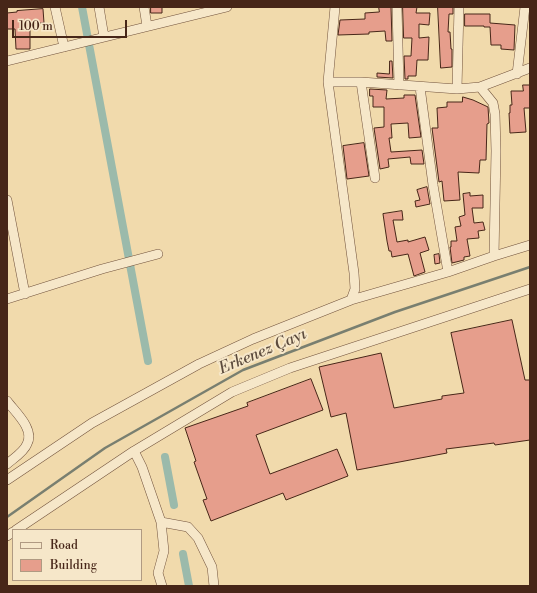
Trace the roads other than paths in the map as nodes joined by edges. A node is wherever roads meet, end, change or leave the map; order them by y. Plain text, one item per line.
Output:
1 (55, 7) edge
2 (98, 7) edge
3 (144, 7) edge
4 (227, 7) edge
5 (335, 7) edge
6 (397, 7) edge
7 (459, 7) edge
8 (525, 7) edge
9 (147, 26) junction
10 (102, 38) junction
11 (64, 47) junction
12 (7, 61) edge
13 (530, 68) edge
14 (517, 74) junction
15 (328, 82) junction
16 (361, 82) junction
17 (399, 85) junction
18 (420, 87) junction
19 (480, 87) junction
20 (457, 89) junction
21 (375, 178) dead end
22 (7, 200) edge
23 (530, 245) edge
24 (155, 255) dead end
25 (494, 256) junction
26 (448, 272) junction
27 (530, 289) edge
28 (25, 294) junction
29 (7, 299) edge
30 (351, 300) junction
31 (7, 402) edge
32 (134, 451) junction
33 (7, 464) edge
34 (7, 480) edge
35 (161, 522) junction
36 (17, 529) edge
37 (162, 586) edge
38 (214, 586) edge

1 - 11 street
2 - 10 street
3 - 9 street
4 - 9 street
5 - 15 street
6 - 17 street
7 - 20 street
8 - 14 street
9 - 10 street
10 - 11 street
11 - 12 street
13 - 14 street
14 - 19 street
15 - 16 street
15 - 30 street
16 - 17 street
16 - 21 street
17 - 18 street
18 - 20 street
18 - 26 street
19 - 20 street
19 - 25 street
22 - 28 street
23 - 25 street
24 - 28 street
25 - 26 street
26 - 30 street
27 - 32 street
28 - 29 street
30 - 34 street
31 - 33 street
32 - 35 street
32 - 36 street
35 - 37 street
35 - 38 street

